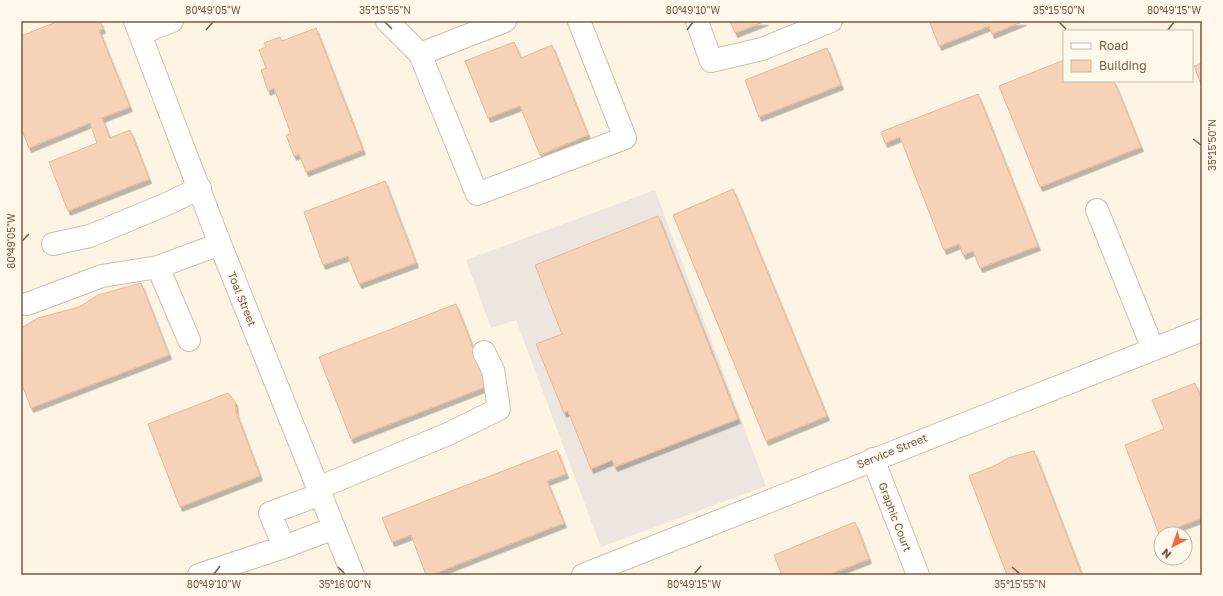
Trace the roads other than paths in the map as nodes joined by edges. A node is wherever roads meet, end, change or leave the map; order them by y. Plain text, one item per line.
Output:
1 (172, 21) edge
2 (387, 21) edge
3 (505, 21) edge
4 (579, 21) edge
5 (697, 21) edge
6 (831, 21) edge
7 (137, 27) edge
8 (420, 54) junction
9 (200, 188) junction
10 (1097, 210) dead end
11 (53, 244) dead end
12 (220, 244) junction
13 (158, 267) junction
14 (27, 304) dead end
15 (1202, 330) edge
16 (189, 340) dead end
17 (1153, 349) junction
18 (484, 352) dead end
19 (873, 459) junction
20 (319, 491) junction
21 (334, 528) junction
22 (284, 547) junction
23 (199, 575) edge
24 (354, 575) edge
25 (583, 575) edge
26 (918, 575) edge

1 - 7 street
2 - 8 street
3 - 8 street
4 - 8 street
5 - 6 street
7 - 9 street, Toal Street
9 - 11 street
9 - 12 street, Toal Street
10 - 17 street
12 - 13 street
12 - 20 street, Toal Street
13 - 14 street
13 - 16 street
15 - 17 street, Service Street
17 - 19 street, Service Street
18 - 20 street
19 - 25 street, Service Street
19 - 26 street, Graphic Court
20 - 21 street, Toal Street
20 - 22 street
21 - 22 street
21 - 24 street, Toal Street
22 - 23 street

